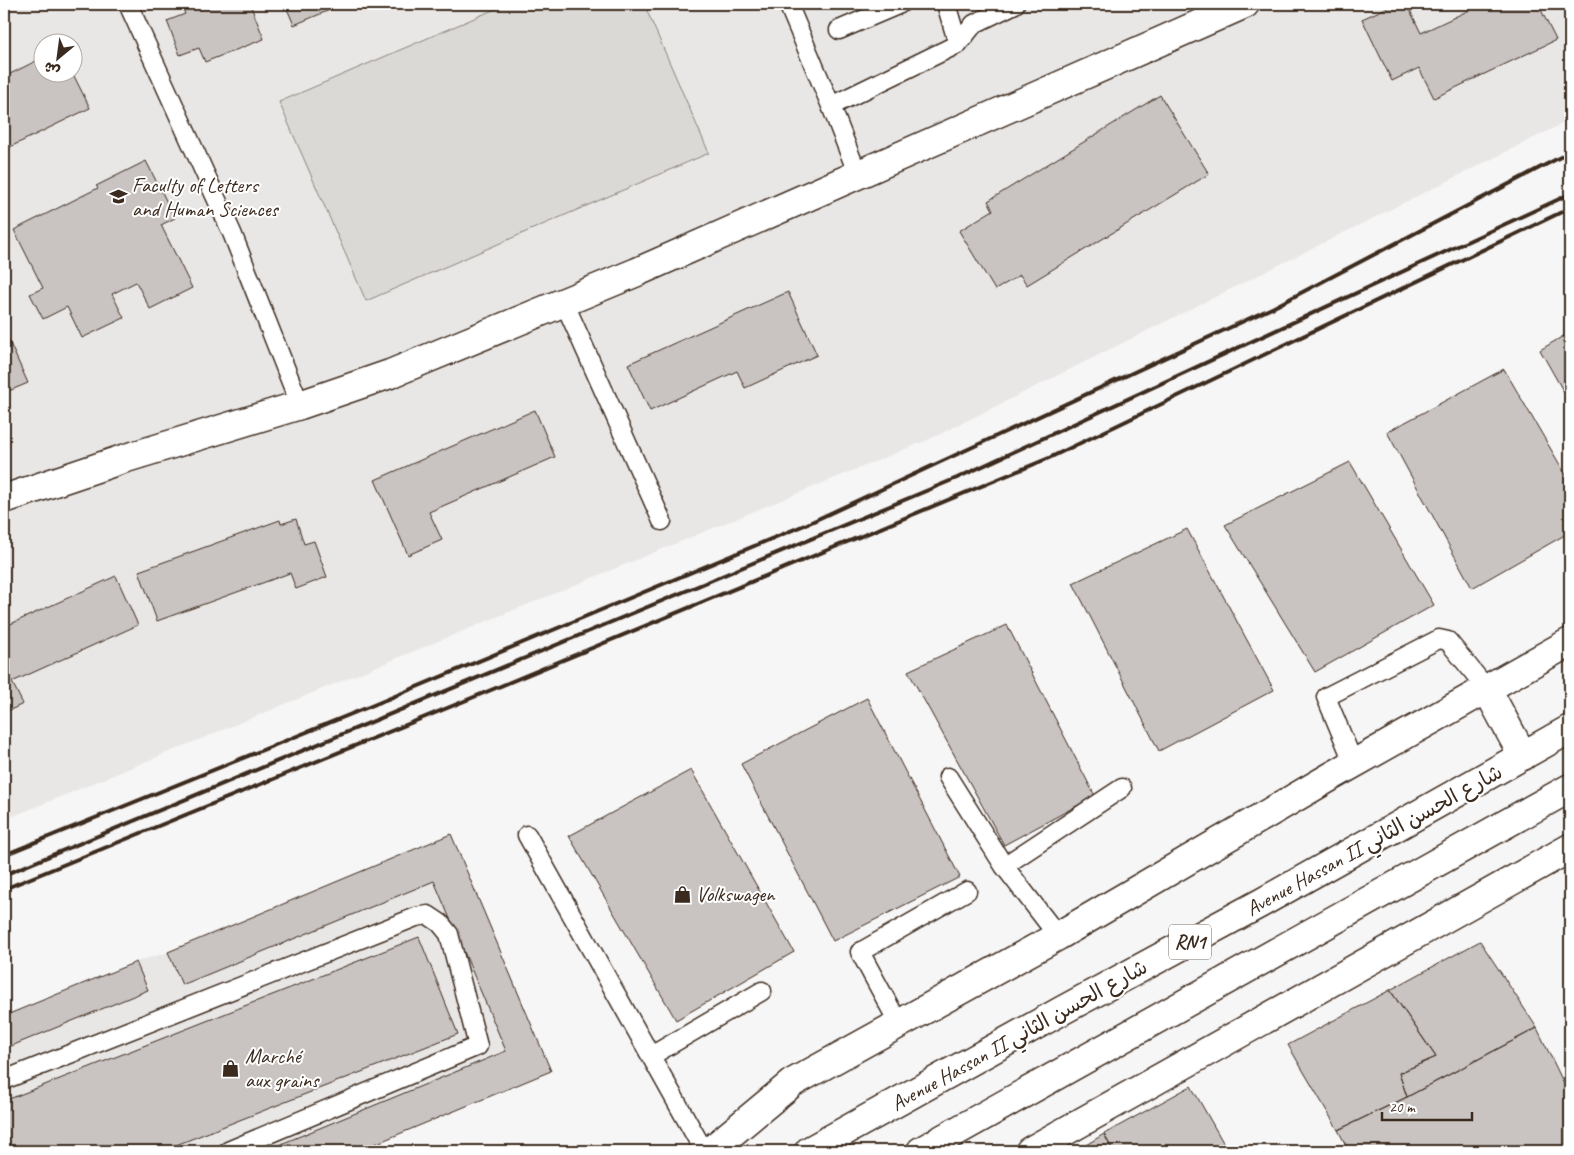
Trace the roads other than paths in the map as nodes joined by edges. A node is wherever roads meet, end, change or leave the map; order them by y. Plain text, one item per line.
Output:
1 (128, 4) edge
2 (788, 4) edge
3 (900, 4) edge
4 (946, 4) edge
5 (1015, 4) edge
6 (1245, 4) edge
7 (839, 30) dead end
8 (958, 44) junction
9 (831, 106) junction
10 (858, 175) junction
11 (564, 302) junction
12 (300, 405) junction
13 (4, 499) edge
14 (662, 521) dead end
15 (1570, 642) edge
16 (1486, 689) junction
17 (1570, 729) edge
18 (1523, 756) junction
19 (1354, 764) junction
20 (948, 777) dead end
21 (1122, 788) dead end
22 (1570, 788) edge
23 (527, 835) dead end
24 (1570, 848) edge
25 (1004, 866) junction
26 (967, 891) dead end
27 (1058, 936) junction
28 (762, 991) dead end
29 (899, 1024) junction
30 (651, 1056) junction
31 (4, 1080) edge
32 (929, 1149) edge
33 (228, 1151) edge
34 (704, 1151) edge
35 (710, 1151) edge
36 (809, 1151) edge
37 (1030, 1151) edge

1 - 12 lane
2 - 9 lane
3 - 7 lane
4 - 8 lane
5 - 8 lane
6 - 10 street
8 - 9 lane
9 - 10 lane
10 - 11 street
11 - 12 street
11 - 14 lane
12 - 13 street
15 - 16 street
16 - 18 street
16 - 19 street
16 - 19 lane
17 - 18 street, Avenue Hassan II شارع الحسن الثاني / RN1
18 - 36 street, Avenue Hassan II شارع الحسن الثاني / RN1
19 - 27 street
20 - 25 lane
21 - 25 lane
22 - 32 street, RN1
23 - 30 lane
24 - 37 street
25 - 27 lane
26 - 29 lane
27 - 29 street
28 - 30 lane
29 - 35 street
30 - 34 lane
31 - 33 lane

